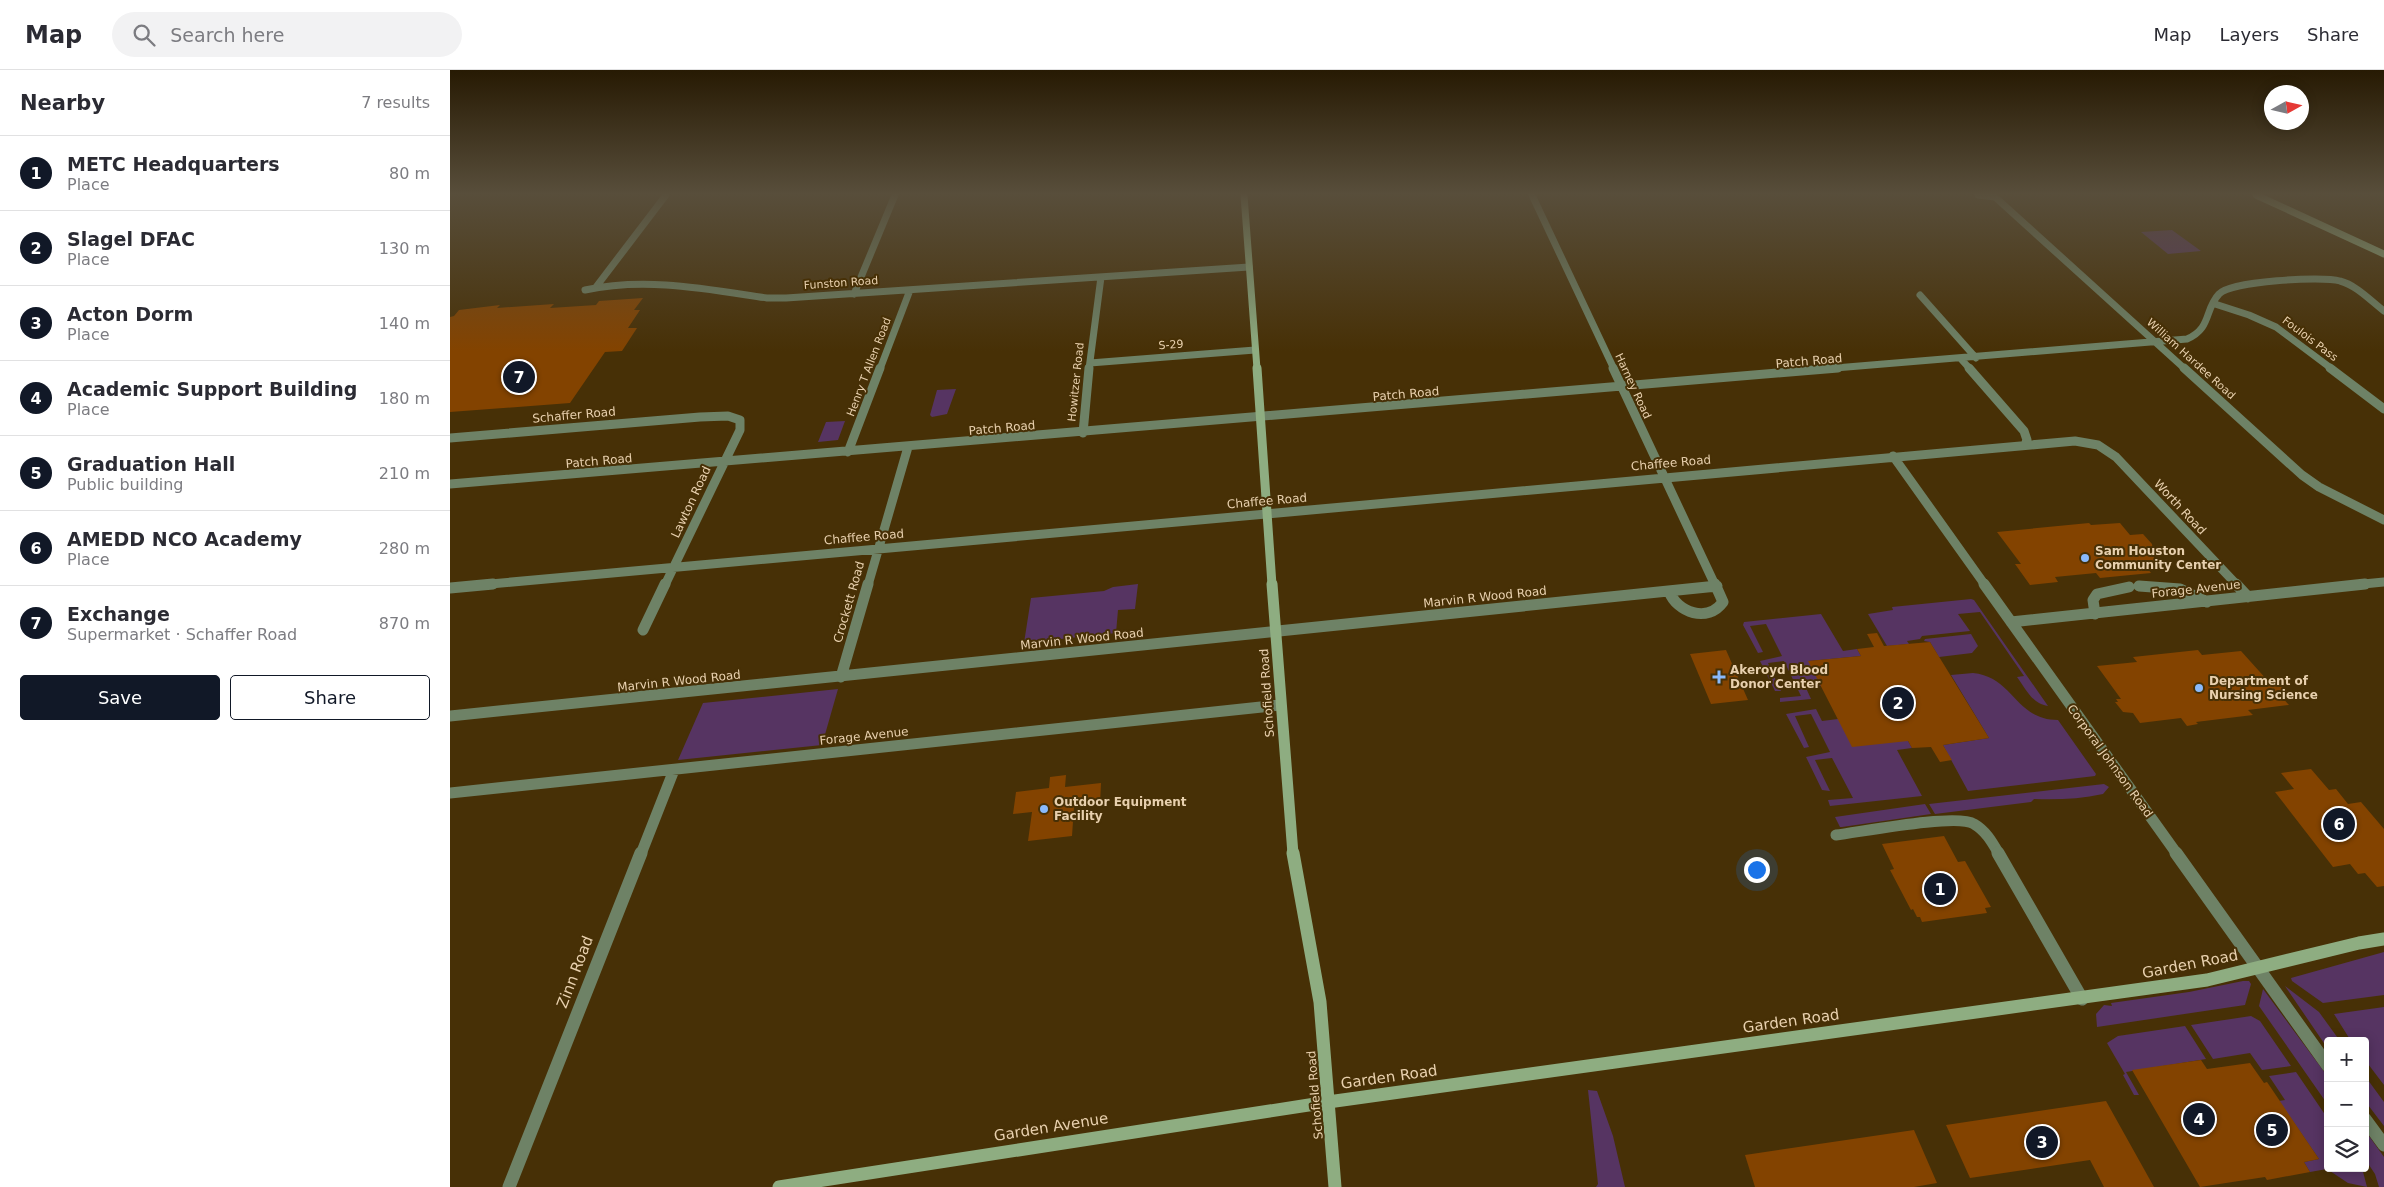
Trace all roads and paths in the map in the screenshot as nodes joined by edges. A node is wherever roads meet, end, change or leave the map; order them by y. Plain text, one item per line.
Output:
1 (626, 247) edge
2 (873, 247) edge
3 (1248, 247) edge
4 (1556, 247) edge
5 (2051, 247) edge
6 (2369, 247) edge
7 (2384, 254) edge
8 (1249, 267) junction
9 (1101, 277) junction
10 (596, 286) junction
11 (585, 290) dead end
12 (910, 290) junction
13 (854, 294) junction
14 (1920, 295) dead end
15 (2215, 304) junction
16 (2384, 310) edge
17 (2155, 342) junction
18 (1255, 350) junction
19 (1976, 358) junction
20 (1961, 359) junction
21 (1090, 363) junction
22 (1622, 388) junction
23 (2384, 408) edge
24 (700, 417) joint
25 (1260, 418) junction
26 (1083, 433) junction
27 (451, 440) edge
28 (2087, 442) joint
29 (2024, 445) junction
30 (908, 447) junction
31 (848, 452) junction
32 (1892, 456) junction
33 (724, 462) junction
34 (1664, 476) junction
35 (450, 484) edge
36 (1266, 513) junction
37 (2384, 520) edge
38 (878, 549) junction
39 (675, 567) junction
40 (2384, 582) edge
41 (1717, 586) junction
42 (450, 588) edge
43 (1668, 591) junction
44 (2248, 597) junction
45 (2207, 602) junction
46 (2095, 614) junction
47 (2011, 622) junction
48 (643, 630) dead end
49 (1275, 632) junction
50 (841, 677) junction
51 (1280, 705) junction
52 (450, 716) edge
53 (674, 770) junction
54 (450, 794) edge
55 (1836, 835) dead end
56 (2384, 939) edge
57 (2257, 967) junction
58 (2082, 999) junction
59 (2324, 1060) edge
60 (1328, 1102) junction
61 (2369, 1124) edge
62 (2384, 1145) edge
63 (509, 1187) edge
64 (779, 1187) edge
65 (1335, 1187) edge

1 - 10 street
2 - 13 street
3 - 8 street, Schofield Road
4 - 22 street, Harney Road
5 - 17 street, William Hardee Road
6 - 7 street
8 - 9 street, Funston Road
8 - 18 street, Schofield Road
9 - 12 street, Funston Road
9 - 21 street, Howitzer Road
10 - 11 street, Funston Road
10 - 13 street, Funston Road
12 - 13 street, Funston Road
12 - 31 street, Henry T Allen Road
14 - 19 street
15 - 16 street, Patch Road
15 - 17 street, Patch Road
15 - 23 street, Foulois Pass
17 - 19 street, Patch Road
17 - 37 street, William Hardee Road
18 - 21 street, S-29
18 - 25 street, Schofield Road
19 - 20 street, Patch Road
20 - 22 street, Patch Road
20 - 29 street
21 - 26 street, Howitzer Road
22 - 25 street, Patch Road
22 - 34 street, Harney Road
24 - 27 street, Schaffer Road
24 - 33 street, Lawton Road
25 - 26 street, Patch Road
25 - 36 street, Schofield Road
26 - 30 street, Patch Road
28 - 29 street, Chaffee Road
28 - 44 street, Worth Road
29 - 32 street, Chaffee Road
30 - 31 street, Patch Road
30 - 38 street, Crockett Road
31 - 33 street, Patch Road
32 - 34 street, Chaffee Road
32 - 47 street, Corporal Johnson Road
33 - 35 street, Patch Road
33 - 39 street, Lawton Road
34 - 36 street, Chaffee Road
34 - 41 street, Harney Road
36 - 38 street, Chaffee Road
36 - 49 street, Schofield Road
38 - 39 street, Chaffee Road
38 - 50 street, Crockett Road
39 - 42 street, Chaffee Road
39 - 48 street, Lawton Road
40 - 44 street, Forage Avenue
41 - 43 street, Marvin R Wood Road
41 - 43 street
43 - 49 street, Marvin R Wood Road
44 - 45 street, Forage Avenue
45 - 46 street, Forage Avenue
45 - 46 street
46 - 47 street, Forage Avenue
47 - 57 street, Corporal Johnson Road
49 - 50 street, Marvin R Wood Road
49 - 51 street, Schofield Road
50 - 52 street, Marvin R Wood Road
51 - 53 street, Forage Avenue
51 - 60 street, Schofield Road
53 - 54 street, Forage Avenue
53 - 63 street, Zinn Road
55 - 58 street
56 - 57 street
57 - 58 street, Garden Road
57 - 59 street, Corporal Johnson Road
58 - 60 street, Garden Road
60 - 64 street, Garden Avenue
60 - 65 street, Schofield Road
61 - 62 street

